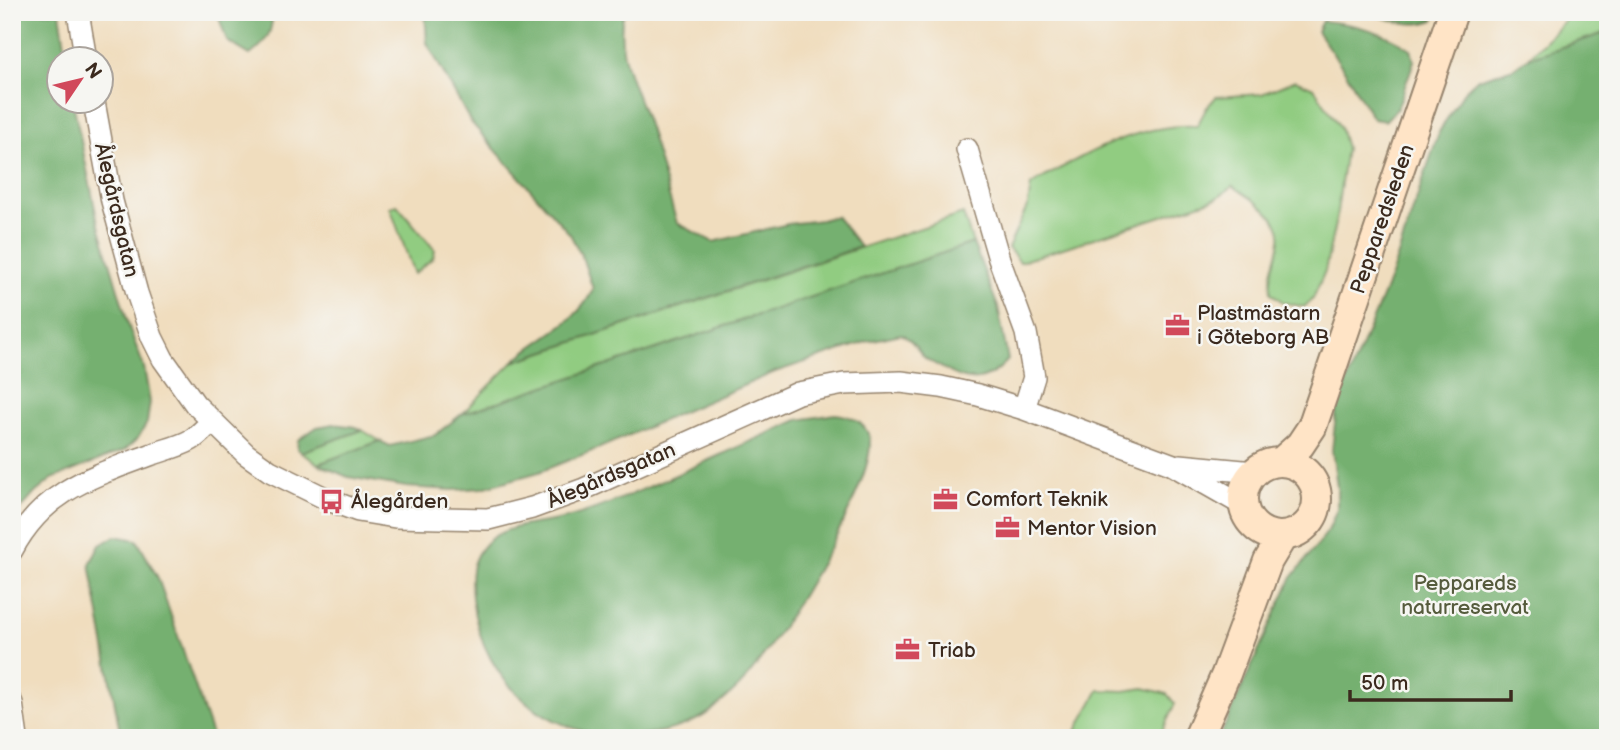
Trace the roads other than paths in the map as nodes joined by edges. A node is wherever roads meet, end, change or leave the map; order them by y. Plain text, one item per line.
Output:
1 (78, 12) edge
2 (1453, 12) edge
3 (84, 46) edge
4 (97, 116) edge
5 (967, 149) dead end
6 (1024, 410) junction
7 (211, 422) junction
8 (1312, 426) junction
9 (1282, 461) junction
10 (1171, 464) junction
11 (1254, 472) junction
12 (1312, 480) junction
13 (1247, 513) junction
14 (1283, 536) junction
15 (12, 550) edge
16 (1250, 605) junction
17 (12, 703) edge
18 (17, 738) edge
19 (1198, 738) edge

1 - 3 street
2 - 8 street, Pepparedsleden
4 - 7 street, Ålegårdsgatan
5 - 6 street
6 - 7 street, Ålegårdsgatan
6 - 10 street, Ålegårdsgatan
7 - 15 street
8 - 9 street, Pepparedsleden
8 - 12 street, Pepparedsleden
9 - 11 street, Pepparedsleden
9 - 12 street
10 - 11 street, Ålegårdsgatan
10 - 13 street, Ålegårdsgatan
11 - 13 street, Pepparedsleden
12 - 14 street, Pepparedsleden
13 - 14 street
13 - 16 street, Pepparedsleden
14 - 16 street, Pepparedsleden
16 - 19 street, Pepparedsleden
17 - 18 street

